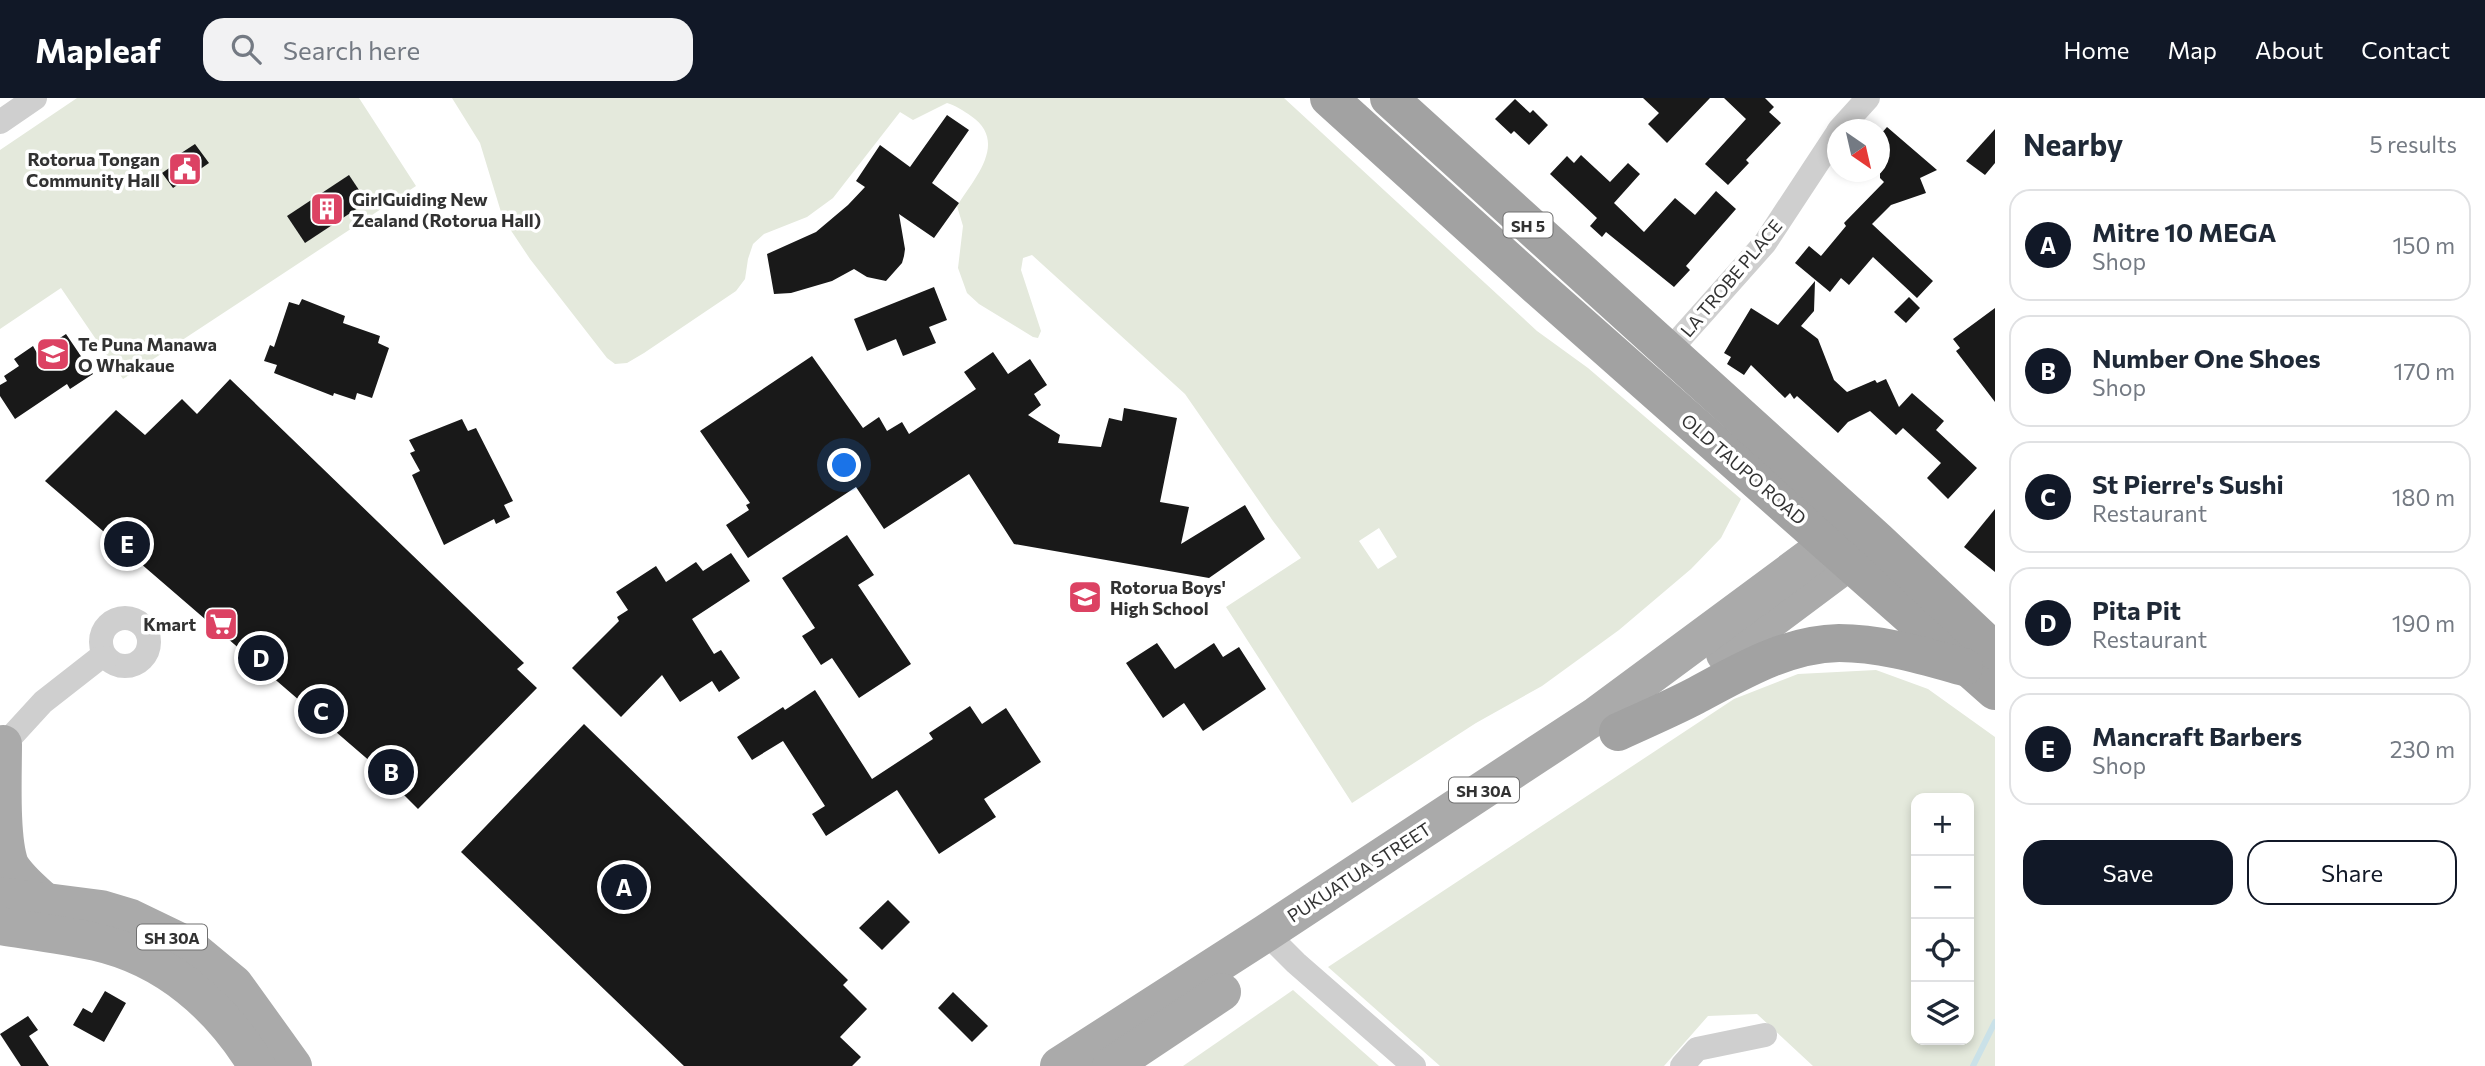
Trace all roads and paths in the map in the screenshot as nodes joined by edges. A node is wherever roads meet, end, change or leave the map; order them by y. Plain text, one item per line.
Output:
1 (36, 98) edge
2 (1328, 98) edge
3 (1353, 98) edge
4 (1389, 98) edge
5 (1868, 98) edge
6 (1849, 119) edge
7 (0, 122) edge
8 (1377, 141) junction
9 (1827, 148) edge
10 (1492, 247) junction
11 (1668, 352) junction
12 (1853, 542) junction
13 (106, 658) dead end
14 (1987, 670) edge
15 (1618, 732) junction
16 (2, 746) edge
17 (0, 896) edge
18 (44, 901) junction
19 (0, 926) edge
20 (1275, 942) junction
21 (1765, 1035) dead end
22 (257, 1066) edge
23 (293, 1066) edge
24 (1059, 1066) edge
25 (1111, 1066) edge
26 (1414, 1066) edge
27 (1682, 1066) edge

1 - 7 street
2 - 8 highway, OLD TAUPO ROAD / SH 5
3 - 8 highway
4 - 11 highway, OLD TAUPO ROAD / SH 5
5 - 6 street, LA TROBE PLACE
8 - 10 highway, OLD TAUPO ROAD / SH 5
9 - 11 street, LA TROBE PLACE
10 - 11 highway, OLD TAUPO ROAD / SH 5
10 - 12 highway, OLD TAUPO ROAD / SH 5
11 - 12 highway, OLD TAUPO ROAD / SH 5
12 - 14 highway, OLD TAUPO ROAD / SH 5
12 - 15 main road, PUKUATUA STREET / SH 30A
12 - 20 main road, PUKUATUA STREET / SH 30A
13 - 16 street
14 - 15 highway
15 - 20 main road, PUKUATUA STREET / SH 30A
16 - 18 main road
17 - 18 main road, SH 30A
18 - 23 main road, SH 30A
19 - 22 main road, SH 30A
20 - 24 main road, PUKUATUA STREET / SH 30A
20 - 25 main road, PUKUATUA STREET / SH 30A
20 - 26 street
21 - 27 street

